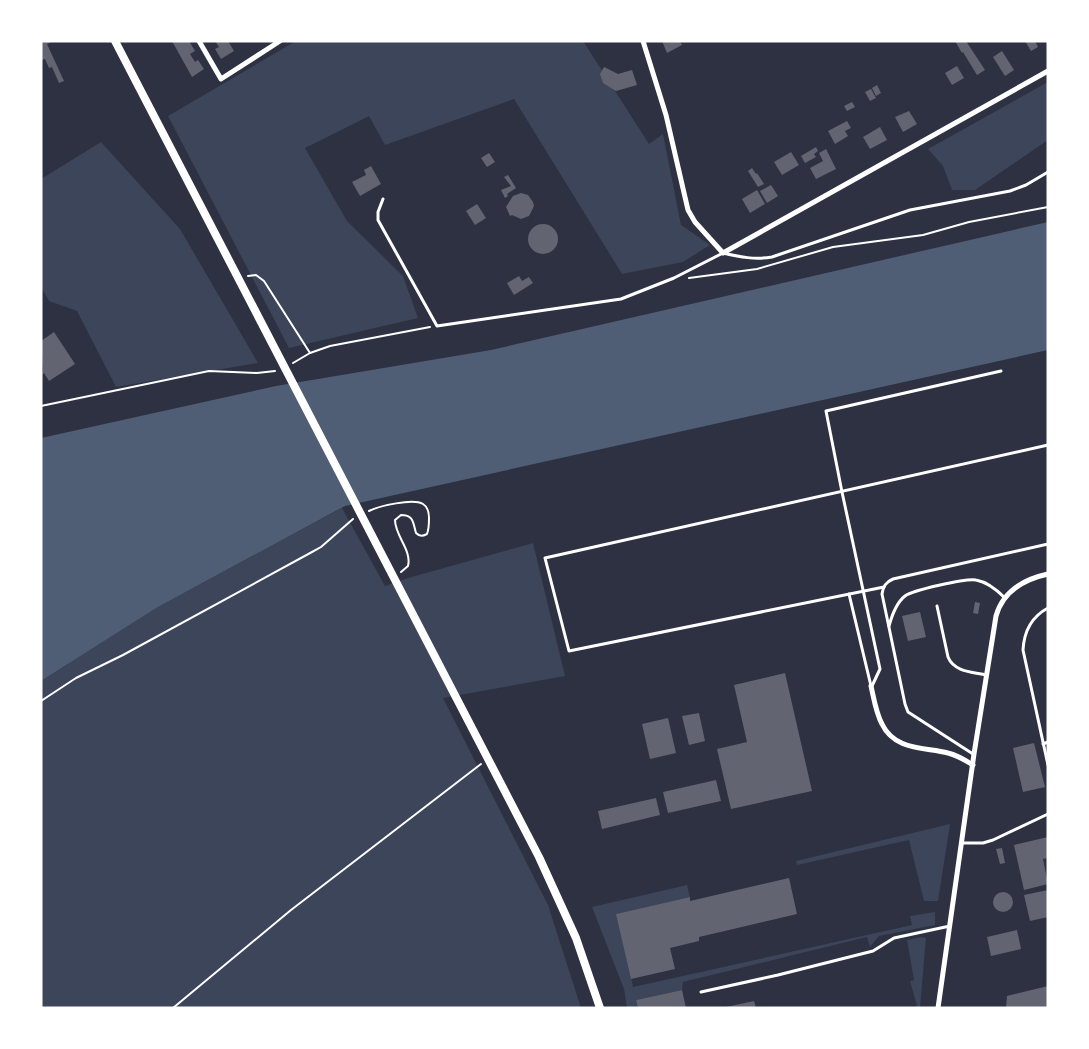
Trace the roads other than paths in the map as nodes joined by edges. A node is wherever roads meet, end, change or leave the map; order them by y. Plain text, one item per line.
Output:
1 (115, 41) edge
2 (199, 41) edge
3 (280, 41) edge
4 (643, 41) edge
5 (1048, 71) edge
6 (1048, 172) edge
7 (383, 199) dead end
8 (723, 253) junction
9 (1001, 372) dead end
10 (1048, 445) edge
11 (842, 492) junction
12 (1048, 544) edge
13 (1048, 574) edge
14 (884, 587) junction
15 (863, 591) junction
16 (849, 594) junction
17 (1005, 598) junction
18 (937, 606) dead end
19 (1048, 608) edge
20 (889, 629) junction
21 (986, 675) junction
22 (871, 686) junction
23 (1048, 742) edge
24 (1043, 744) junction
25 (974, 754) junction
26 (972, 765) junction
27 (1048, 765) edge
28 (1048, 814) edge
29 (962, 843) junction
30 (950, 926) junction
31 (701, 992) dead end
32 (600, 1008) edge
33 (938, 1008) edge

1 - 32 street
2 - 3 street
4 - 8 street
5 - 8 street
6 - 8 lane
7 - 8 lane
9 - 11 lane
10 - 11 lane
11 - 15 lane
11 - 16 lane
12 - 14 lane
13 - 17 street
14 - 15 lane
14 - 20 lane
15 - 16 lane
15 - 22 lane
16 - 22 lane
17 - 20 lane
17 - 21 street
18 - 21 lane
19 - 24 lane
20 - 25 lane
21 - 25 street
22 - 26 street
23 - 24 lane
24 - 27 lane
25 - 26 street
26 - 29 street
28 - 29 lane
29 - 30 street
30 - 31 lane
30 - 33 street

